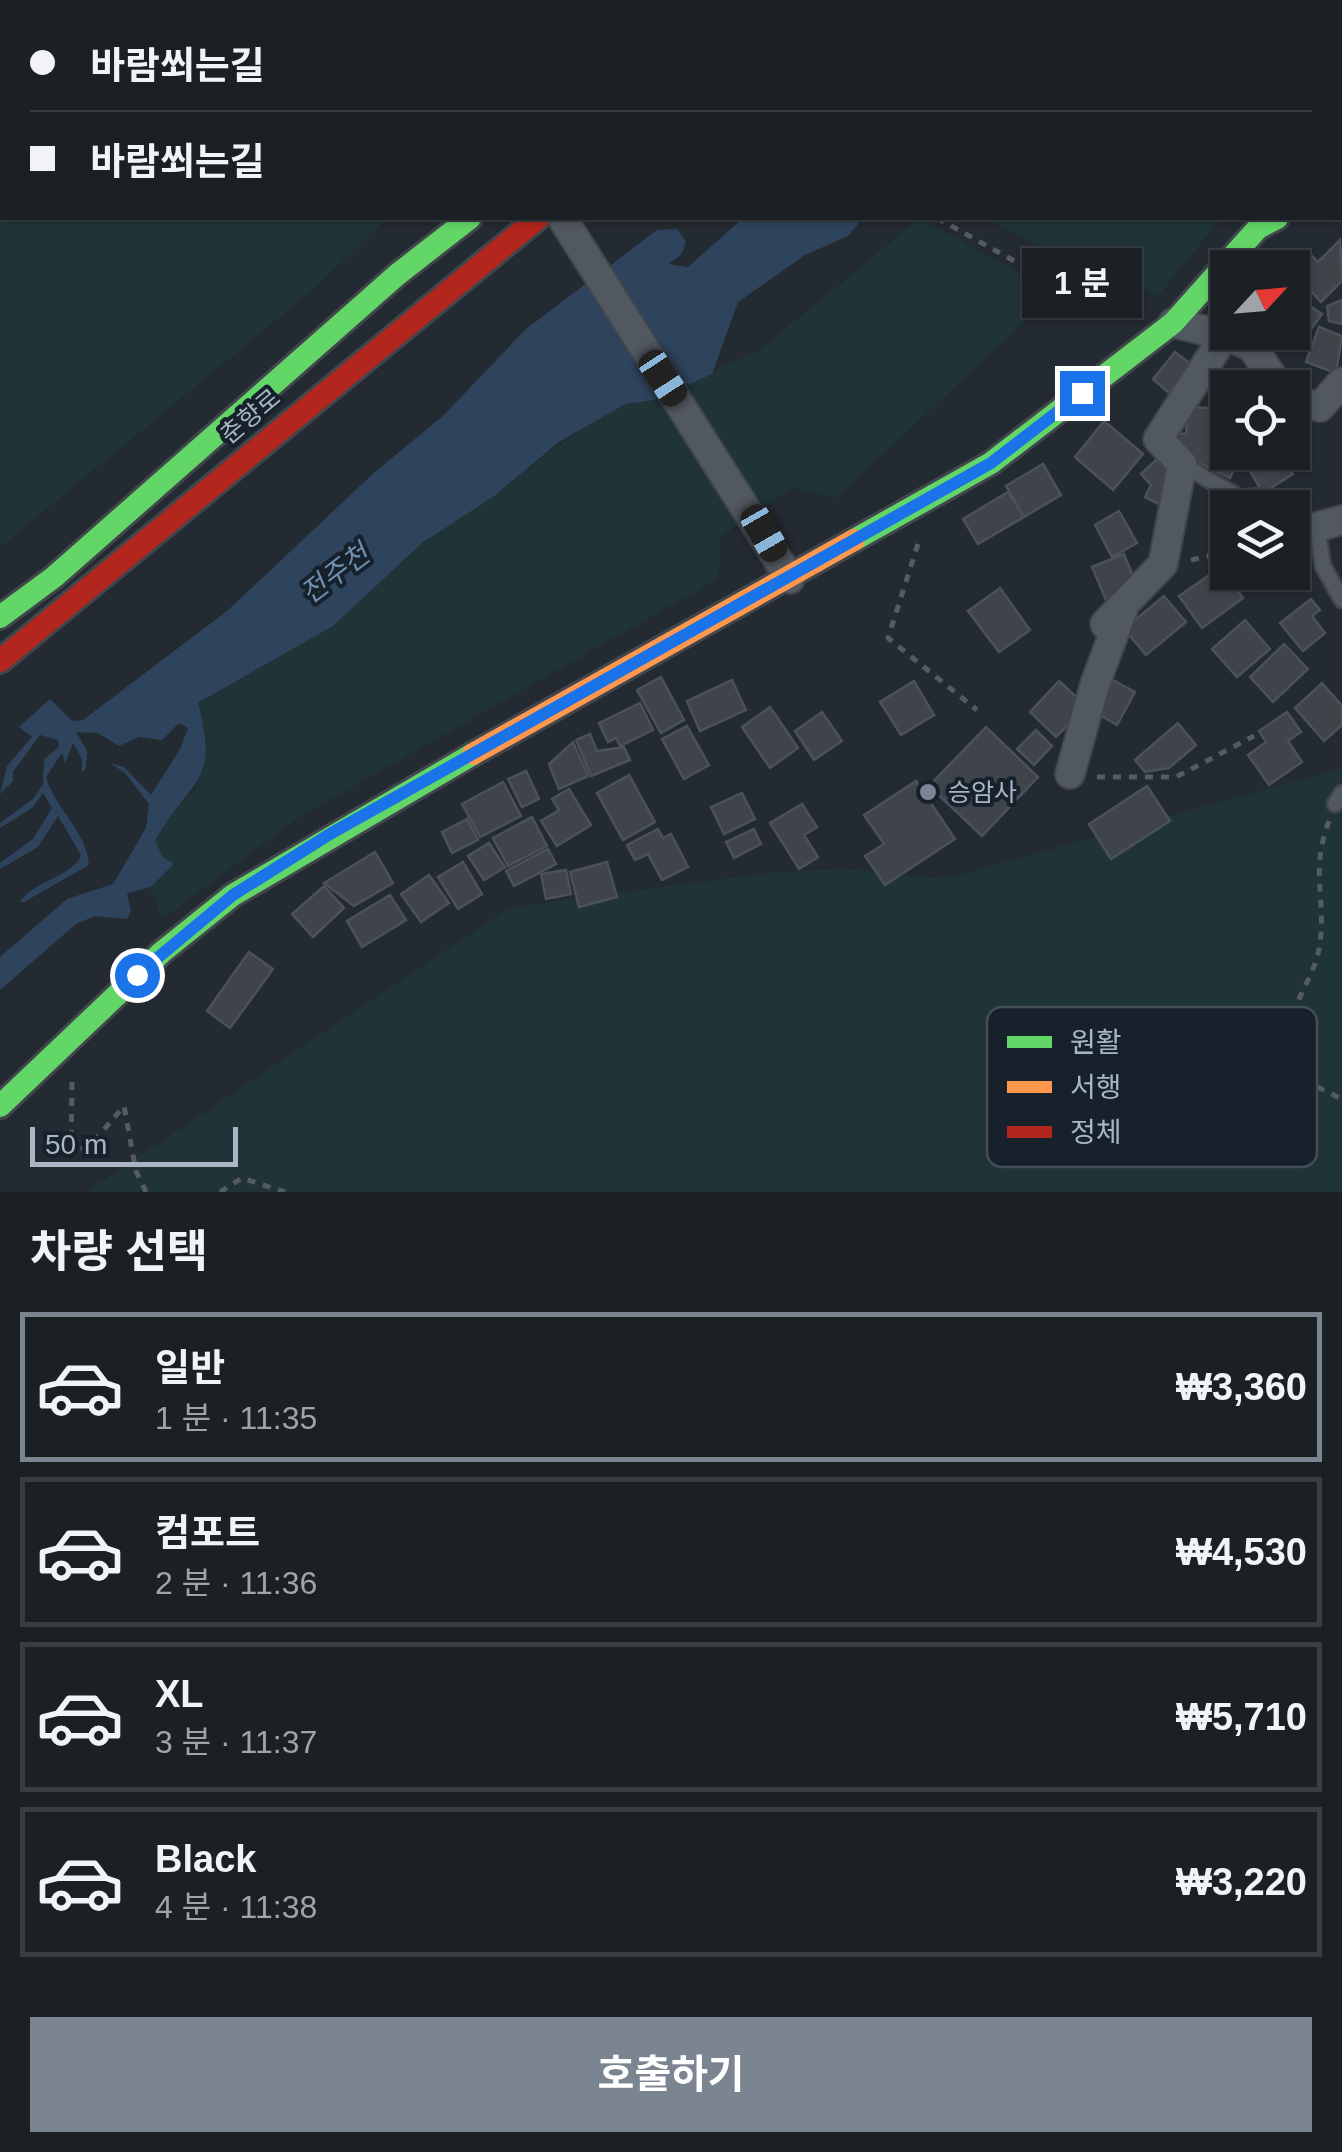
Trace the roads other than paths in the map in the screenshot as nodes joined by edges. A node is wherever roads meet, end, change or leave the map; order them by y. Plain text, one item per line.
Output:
1 (467, 220) edge
2 (531, 220) edge
3 (1274, 220) edge
4 (568, 228) edge
5 (405, 236) dead end
6 (398, 274) junction
7 (1173, 323) junction
8 (1210, 332) edge
9 (1215, 350) edge
10 (1342, 382) edge
11 (1310, 404) edge
12 (1182, 464) junction
13 (1226, 490) edge
14 (1330, 524) edge
15 (790, 579) junction
16 (1342, 600) edge
17 (1126, 603) junction
18 (0, 617) edge
19 (1105, 624) dead end
20 (0, 660) edge
21 (1070, 774) road end
22 (0, 1106) edge

1 - 6 street, 춘향로
2 - 20 street, 춘향로
3 - 7 street
4 - 15 street
5 - 6 street
6 - 18 street, 춘향로
7 - 8 street
7 - 15 street
9 - 12 street
10 - 11 street
12 - 13 lane
12 - 17 street
14 - 16 lane
15 - 22 street
17 - 19 street
17 - 21 street

